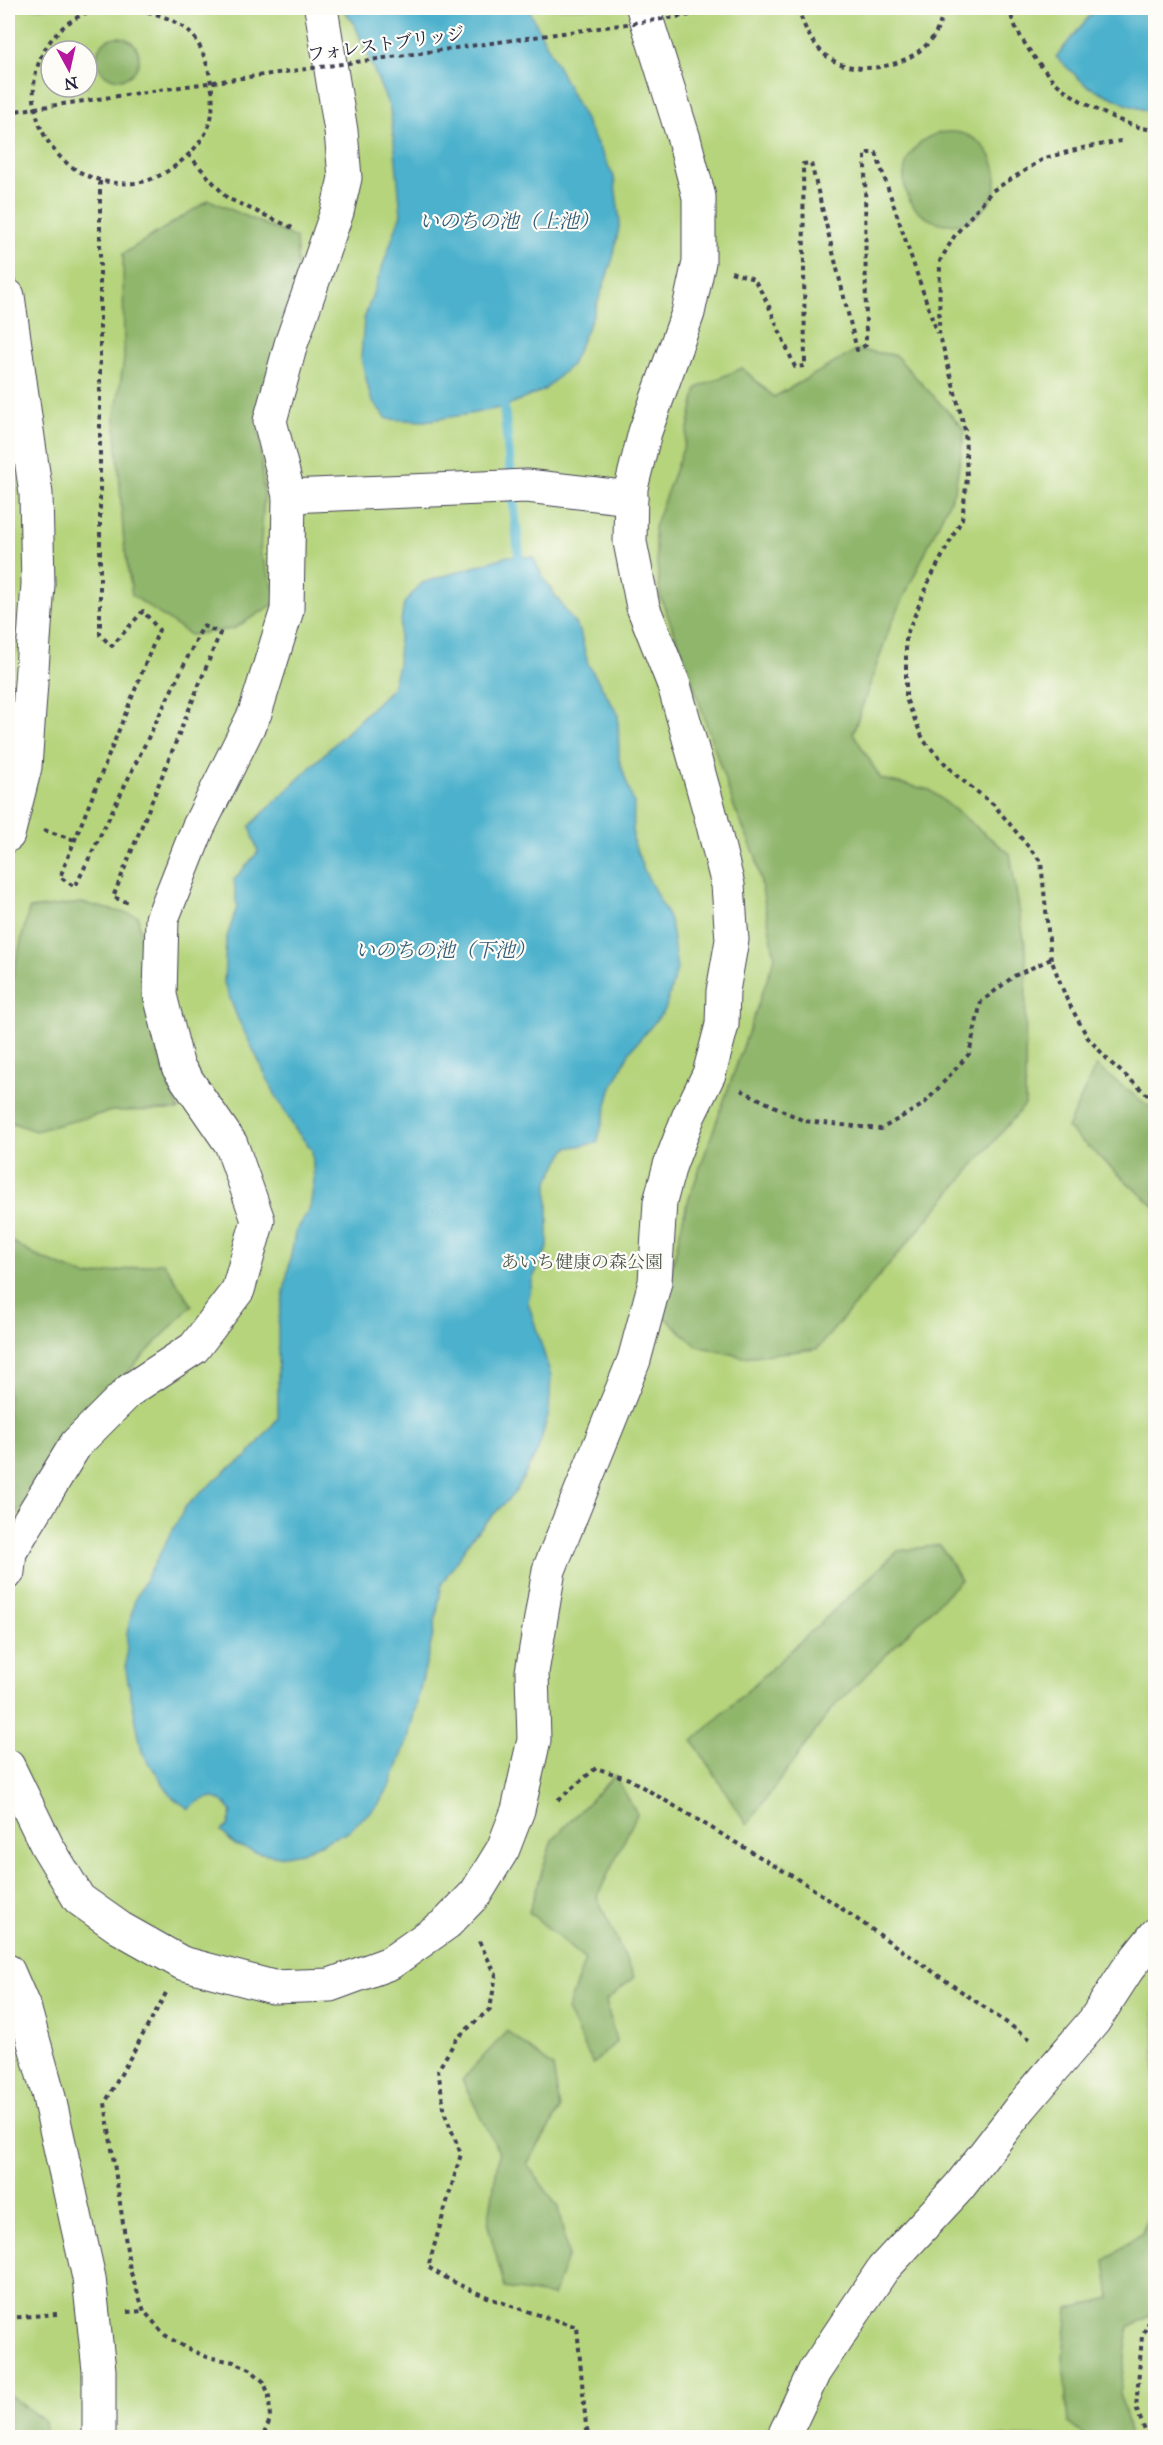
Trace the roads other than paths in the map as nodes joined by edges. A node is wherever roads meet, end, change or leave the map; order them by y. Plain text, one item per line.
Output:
1 (321, 8) edge
2 (643, 8) edge
3 (8, 296) edge
4 (289, 496) junction
5 (631, 498) junction
6 (8, 835) edge
7 (8, 1572) edge
8 (8, 1766) edge
9 (1155, 1934) edge
10 (8, 1971) edge
11 (99, 2438) edge
12 (783, 2438) edge

1 - 4 street
2 - 5 street
3 - 6 street
4 - 5 street
4 - 7 street
5 - 8 street
9 - 12 street
10 - 11 street

